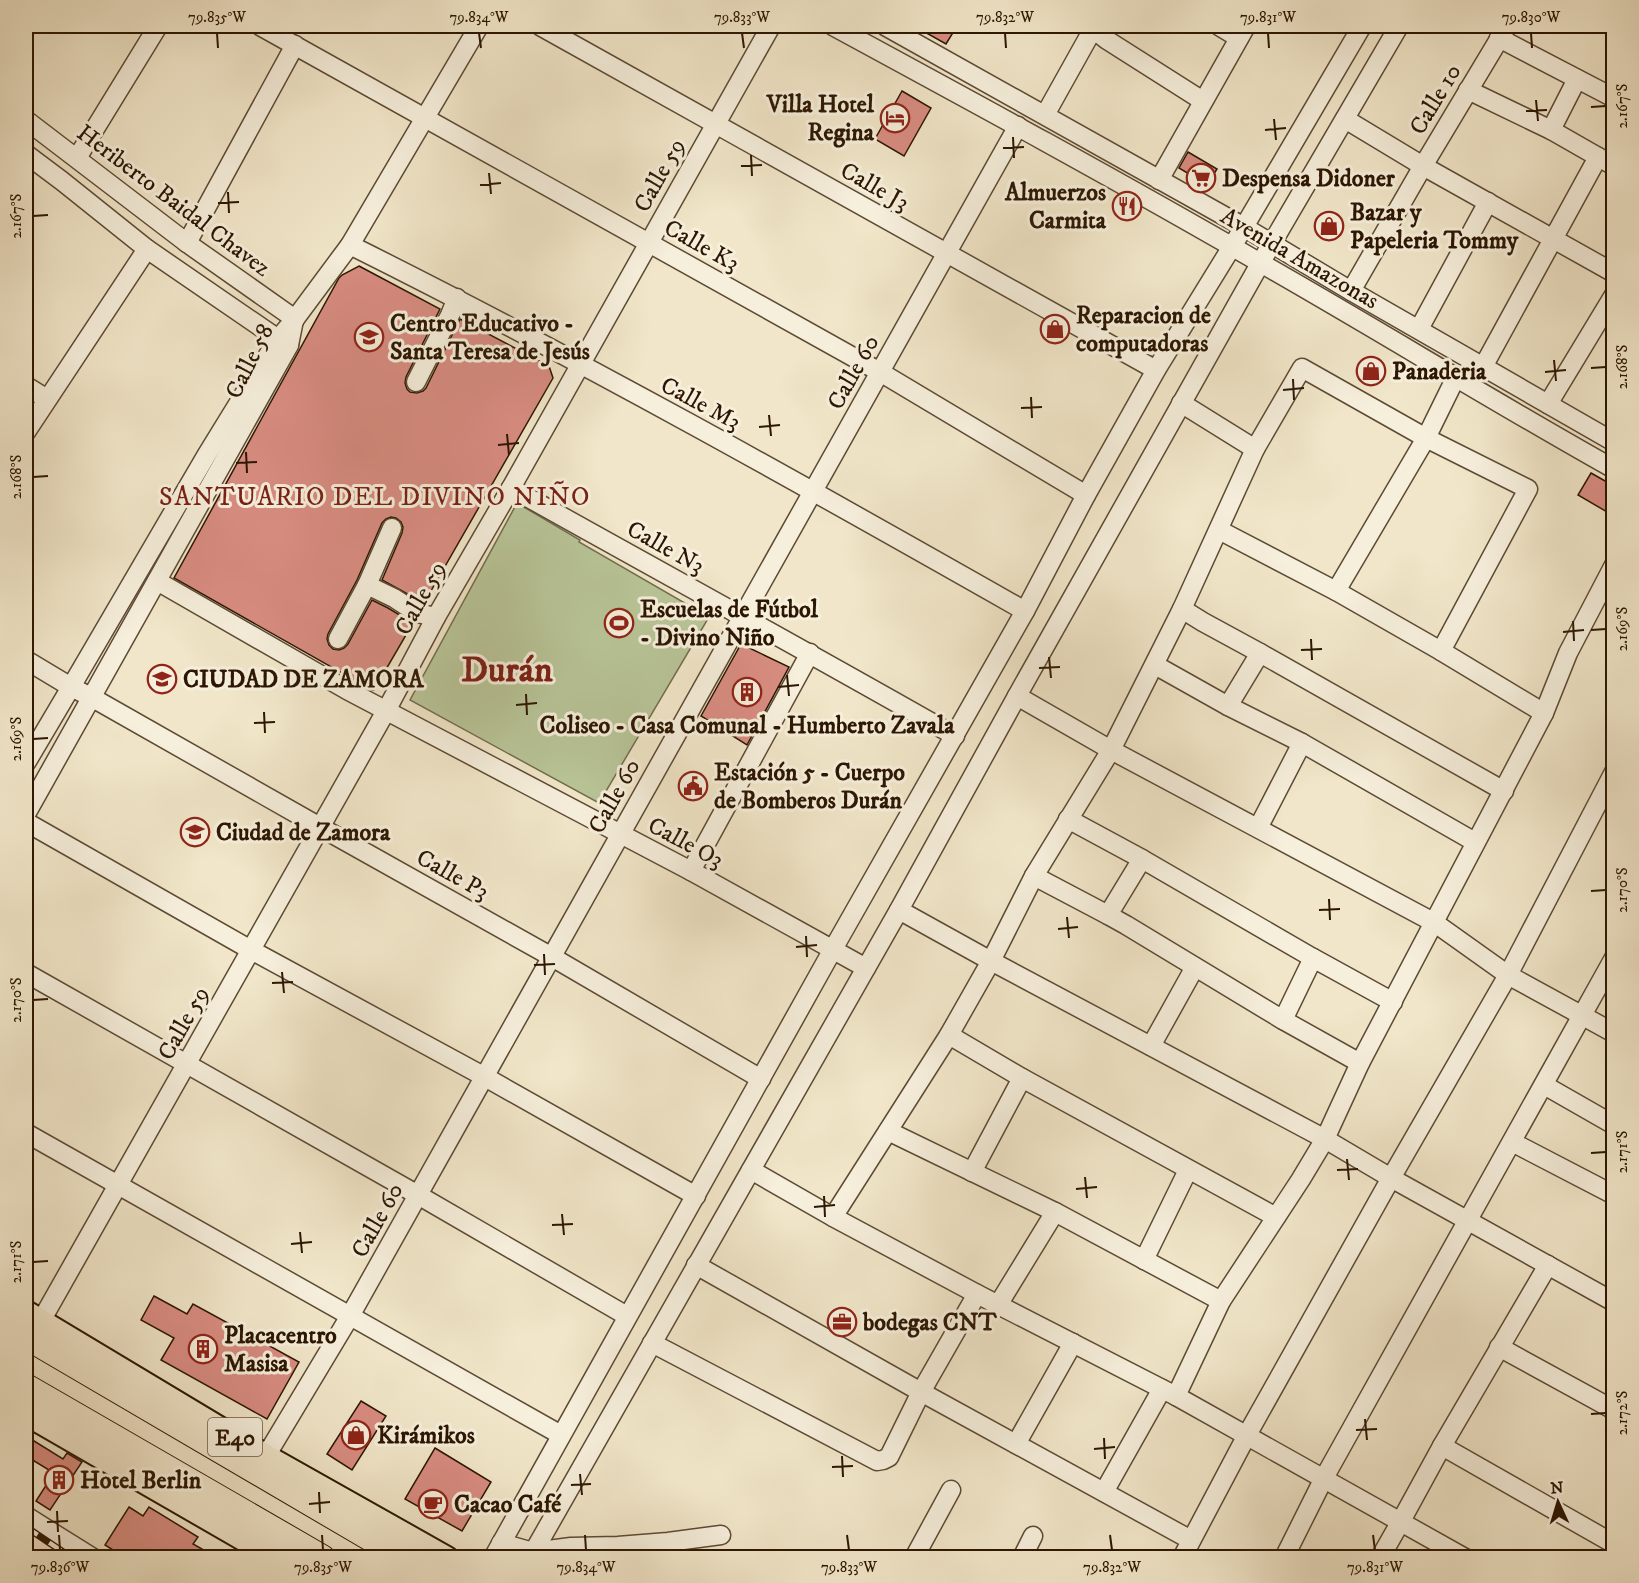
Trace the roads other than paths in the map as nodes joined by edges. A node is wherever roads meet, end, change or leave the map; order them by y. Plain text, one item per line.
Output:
1 (158, 26) edge
2 (260, 26) edge
3 (479, 26) edge
4 (540, 26) edge
5 (771, 26) edge
6 (833, 26) edge
7 (1219, 26) edge
8 (1362, 26) edge
9 (1399, 26) edge
10 (889, 27) edge
11 (1090, 27) edge
12 (1242, 32) edge
13 (1503, 32) edge
14 (296, 45) junction
15 (1577, 79) junction
16 (1468, 90) junction
17 (1614, 98) edge
18 (1203, 101) junction
19 (1045, 115) junction
20 (425, 117) junction
21 (1345, 119) junction
22 (26, 120) edge
23 (715, 124) junction
24 (1018, 126) junction
25 (1551, 130) junction
26 (26, 154) edge
27 (77, 158) junction
28 (1606, 162) edge
29 (1423, 165) junction
30 (1159, 180) junction
31 (1488, 202) junction
32 (1244, 227) junction
33 (1553, 240) junction
34 (187, 243) junction
35 (649, 243) junction
36 (1272, 243) junction
37 (350, 245) junction
38 (1232, 246) junction
39 (147, 249) junction
40 (947, 254) junction
41 (1261, 262) junction
42 (1614, 273) edge
43 (1352, 291) junction
44 (1614, 296) edge
45 (457, 298) junction
46 (295, 319) junction
47 (1419, 329) junction
48 (284, 342) junction
49 (580, 364) junction
50 (1483, 367) junction
51 (1156, 370) junction
52 (880, 372) junction
53 (1455, 377) junction
54 (416, 382) dead end
55 (26, 386) edge
56 (47, 399) junction
57 (1182, 403) junction
58 (1548, 404) junction
59 (26, 432) edge
60 (1426, 438) junction
61 (1614, 442) edge
62 (1255, 449) junction
63 (1614, 469) edge
64 (511, 488) junction
65 (813, 491) junction
66 (1086, 495) junction
67 (392, 528) dead end
68 (1219, 530) junction
69 (1614, 565) edge
70 (157, 581) junction
71 (367, 585) junction
72 (1336, 591) junction
73 (1182, 609) junction
74 (1025, 611) junction
75 (436, 617) junction
76 (742, 618) junction
77 (338, 639) dead end
78 (1441, 651) junction
79 (810, 653) junction
80 (1260, 653) junction
81 (26, 660) edge
82 (1155, 665) junction
83 (71, 687) junction
84 (1017, 696) junction
85 (92, 697) junction
86 (1228, 706) junction
87 (386, 711) junction
88 (1544, 713) junction
89 (955, 736) junction
90 (1302, 742) junction
91 (1111, 750) junction
92 (26, 763) edge
93 (1614, 772) edge
94 (1504, 791) junction
95 (26, 814) edge
96 (1068, 819) junction
97 (26, 822) edge
98 (320, 827) junction
99 (1258, 828) junction
100 (621, 834) junction
101 (1475, 842) junction
102 (1142, 859) junction
103 (691, 871) junction
104 (1034, 876) junction
105 (899, 910) junction
106 (1108, 915) junction
107 (1435, 923) junction
108 (251, 950) junction
109 (832, 951) junction
110 (552, 957) junction
111 (1313, 958) junction
112 (1614, 958) edge
113 (992, 961) junction
114 (1195, 967) junction
115 (866, 968) junction
116 (26, 973) edge
117 (1508, 975) junction
118 (1393, 1002) junction
119 (1583, 1016) junction
120 (1283, 1020) junction
121 (1614, 1033) edge
122 (949, 1035) junction
123 (1151, 1046) junction
124 (1360, 1063) junction
125 (187, 1064) junction
126 (485, 1077) junction
127 (1023, 1078) junction
128 (761, 1079) junction
129 (1544, 1084) junction
130 (1614, 1125) edge
131 (888, 1131) junction
132 (26, 1133) edge
133 (1325, 1138) junction
134 (1512, 1142) junction
135 (751, 1170) junction
136 (1188, 1170) junction
137 (972, 1172) junction
138 (1391, 1178) junction
139 (119, 1185) junction
140 (418, 1195) junction
141 (1614, 1195) edge
142 (696, 1196) junction
143 (1055, 1212) junction
144 (833, 1217) junction
145 (1276, 1217) junction
146 (1468, 1220) junction
147 (1144, 1260) junction
148 (696, 1265) junction
149 (1548, 1265) junction
150 (977, 1294) junction
151 (1221, 1301) junction
152 (1614, 1302) edge
153 (998, 1305) junction
154 (350, 1316) junction
155 (627, 1316) junction
156 (31, 1323) edge
157 (1073, 1342) junction
158 (652, 1344) junction
159 (1499, 1347) junction
160 (26, 1387) edge
161 (921, 1392) junction
162 (1169, 1392) junction
163 (1614, 1410) edge
164 (26, 1414) edge
165 (561, 1435) junction
166 (1247, 1436) junction
167 (1016, 1444) junction
168 (1442, 1446) junction
169 (266, 1456) junction
170 (1324, 1478) junction
171 (951, 1490) dead end
172 (1104, 1492) junction
173 (26, 1516) edge
174 (1401, 1521) junction
175 (721, 1535) dead end
176 (1033, 1536) dead end
177 (1191, 1540) junction
178 (1614, 1544) edge
179 (497, 1550) edge
180 (531, 1555) edge
181 (93, 1557) edge
182 (276, 1557) edge
183 (322, 1557) edge
184 (405, 1557) edge
185 (447, 1557) edge
186 (914, 1557) edge
187 (1022, 1557) edge
188 (1182, 1557) edge
189 (1284, 1557) edge
190 (1380, 1557) edge
191 (1465, 1557) edge

1 - 27 street
2 - 14 street, Calle K3
3 - 20 street
4 - 23 street, Calle J3
5 - 23 street, Calle 59
6 - 24 street, Avenida Amazonas
7 - 12 street
8 - 32 street
9 - 21 street
10 - 19 street, Avenida Amazonas
11 - 18 street
11 - 19 street
12 - 18 street
13 - 15 street
13 - 16 street, Calle 10
14 - 20 street, Calle K3
14 - 34 street
15 - 17 street
15 - 25 street
16 - 25 street
16 - 29 street, Calle 10
18 - 30 street
19 - 30 street, Avenida Amazonas
20 - 35 street, Calle K3
20 - 37 street
21 - 29 street
21 - 36 street
22 - 27 street, Heriberto Baidal Chavez
23 - 35 street, Calle 59
23 - 40 street, Calle J3
24 - 38 street, Avenida Amazonas
24 - 40 street, Calle 60
25 - 28 street
26 - 39 street
27 - 34 street, Heriberto Baidal Chavez
28 - 33 street
29 - 31 street
29 - 43 street, Calle 10
30 - 32 street, Avenida Amazonas
31 - 33 street
31 - 47 street
32 - 36 street, Avenida Amazonas
32 - 38 street
33 - 42 street
33 - 50 street
34 - 46 street, Heriberto Baidal Chavez
35 - 49 street, Calle 59
35 - 52 street, Calle K3
36 - 41 street
36 - 43 street, Avenida Amazonas
37 - 45 street, Calle M3
37 - 46 street
38 - 41 street, Avenida Amazonas
38 - 51 street
39 - 48 street
39 - 56 street
40 - 51 street, Calle J3
40 - 52 street, Calle 60
41 - 53 street, Avenida Amazonas
41 - 57 street
43 - 47 street, Avenida Amazonas
44 - 58 street
45 - 49 street, Calle M3
45 - 54 street
46 - 48 street, Calle 58
47 - 50 street, Avenida Amazonas
48 - 70 street, Calle 58
48 - 83 street, Calle 58
49 - 64 street, Calle 59
49 - 65 street, Calle M3
50 - 58 street, Avenida Amazonas
51 - 66 street
52 - 65 street, Calle 60
52 - 66 street, Calle K3
53 - 60 street
53 - 63 street, Avenida Amazonas
55 - 56 street
56 - 59 street
57 - 62 street
57 - 84 street
58 - 61 street, Avenida Amazonas
60 - 62 street
60 - 72 street
60 - 78 street
62 - 68 street
64 - 75 street, Calle 59
64 - 76 street, Calle N3
65 - 74 street, Calle M3
65 - 76 street, Calle 60
66 - 74 street
67 - 71 street
68 - 72 street
68 - 73 street
69 - 88 street
70 - 85 street, Calle 58
70 - 87 street, Calle O3
71 - 75 street
71 - 77 street
72 - 78 street
73 - 80 street
73 - 82 street
74 - 89 street
75 - 87 street, Calle 59
76 - 79 street, Calle N3
76 - 100 street, Calle 60
78 - 88 street
79 - 89 street, Calle N3
79 - 103 street
80 - 86 street
80 - 94 street
81 - 83 street, Calle P3
82 - 86 street
82 - 91 street
83 - 85 street, Calle P3
83 - 92 street, Calle 58
84 - 91 street
84 - 105 street
85 - 95 street, Calle 58
85 - 98 street, Calle P3
86 - 90 street
87 - 98 street, Calle 59
87 - 100 street, Calle O3
88 - 94 street
89 - 109 street
90 - 99 street
90 - 101 street
91 - 96 street
91 - 99 street
93 - 117 street
94 - 101 street
96 - 102 street
96 - 104 street
97 - 108 street
98 - 108 street, Calle 59
98 - 110 street, Calle P3
99 - 107 street
100 - 103 street, Calle O3
100 - 110 street, Calle 60
101 - 107 street
102 - 106 street
102 - 111 street
103 - 109 street, Calle O3
104 - 106 street
104 - 113 street
105 - 113 street
105 - 115 street
106 - 114 street
107 - 117 street
107 - 118 street
108 - 125 street, Calle 59
108 - 126 street
109 - 115 street, Calle O3
109 - 128 street
110 - 126 street, Calle 60
110 - 128 street, Calle P3
111 - 118 street
111 - 120 street
112 - 119 street
113 - 122 street
113 - 123 street
114 - 120 street
114 - 123 street
115 - 135 street
116 - 125 street
117 - 119 street
117 - 138 street
118 - 124 street
119 - 121 street
119 - 129 street
120 - 124 street
122 - 127 street
122 - 131 street
123 - 133 street
124 - 133 street
125 - 139 street, Calle 59
125 - 140 street
126 - 140 street, Calle 60
126 - 142 street
127 - 136 street
127 - 137 street
128 - 142 street
129 - 130 street
129 - 134 street
131 - 137 street
131 - 144 street
132 - 139 street
133 - 138 street
133 - 145 street
134 - 141 street
134 - 146 street
135 - 144 street
135 - 148 street
136 - 145 street
136 - 147 street
137 - 143 street
138 - 146 street
138 - 166 street
139 - 154 street
139 - 156 street, Calle 59
140 - 154 street, Calle 60
140 - 155 street
142 - 155 street
143 - 147 street
143 - 153 street
144 - 150 street
145 - 151 street
146 - 149 street
146 - 170 street
147 - 151 street
148 - 158 street
148 - 161 street
149 - 152 street
149 - 159 street
150 - 153 street
150 - 161 street
151 - 162 street
153 - 157 street
154 - 165 street
154 - 169 street, Calle 60
155 - 165 street
156 - 169 main road, E40
156 - 184 highway, E40
157 - 162 street
157 - 167 street
158 - 161 street
158 - 180 street
159 - 163 street
159 - 168 street
160 - 183 highway, E40
161 - 167 street
162 - 166 street
162 - 172 street
164 - 182 main road
165 - 179 street
166 - 170 street
166 - 177 street
167 - 172 street
168 - 174 street
168 - 178 street
169 - 185 main road, E40
170 - 174 street
170 - 189 street
171 - 186 street
172 - 177 street
173 - 181 street
174 - 190 street
174 - 191 street
175 - 180 street
176 - 187 street
177 - 188 street
179 - 180 street

